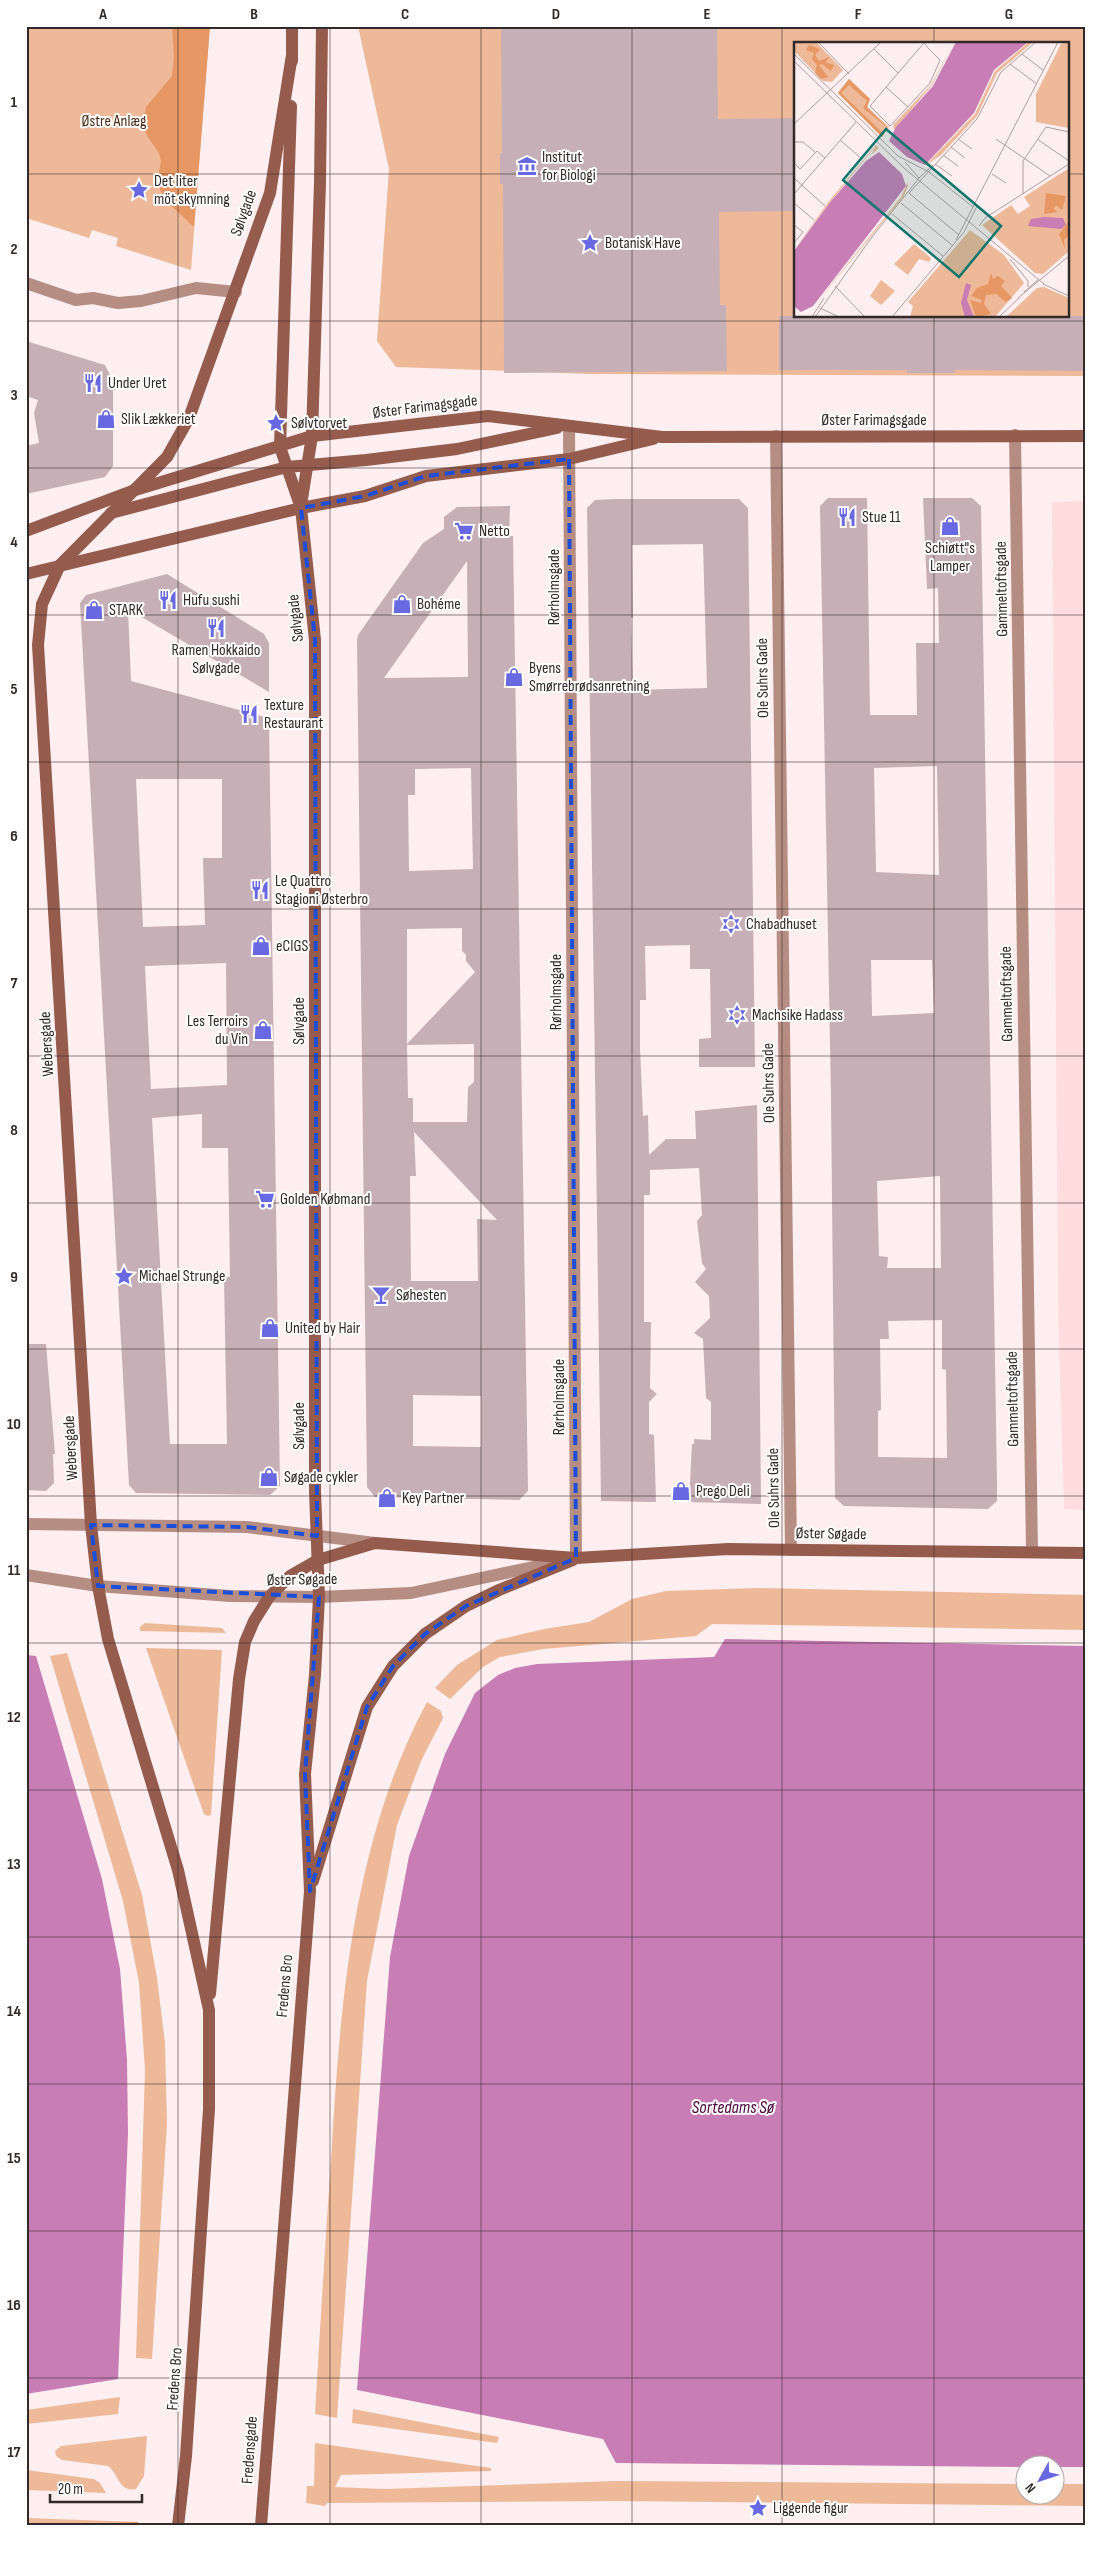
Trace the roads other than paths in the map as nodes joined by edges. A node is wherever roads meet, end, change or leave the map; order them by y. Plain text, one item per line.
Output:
1 (292, 26) edge
2 (322, 26) edge
3 (292, 55) junction
4 (26, 283) edge
5 (236, 292) junction
6 (569, 426) junction
7 (1015, 435) junction
8 (312, 436) junction
9 (776, 436) junction
10 (1086, 436) edge
11 (662, 437) junction
12 (280, 447) junction
13 (569, 459) junction
14 (307, 464) junction
15 (286, 467) junction
16 (132, 491) junction
17 (301, 508) junction
18 (110, 513) junction
19 (26, 531) edge
20 (60, 565) junction
21 (26, 574) edge
22 (26, 1524) edge
23 (91, 1525) junction
24 (316, 1536) junction
25 (375, 1543) junction
26 (791, 1550) junction
27 (1032, 1552) junction
28 (1086, 1553) edge
29 (576, 1558) junction
30 (318, 1560) junction
31 (26, 1575) edge
32 (98, 1586) junction
33 (319, 1597) junction
34 (270, 1598) junction
35 (310, 1890) junction
36 (209, 2010) junction
37 (272, 2378) joint
38 (178, 2526) edge
39 (261, 2526) edge

1 - 3 street, Sølvgade
2 - 8 street, Sølvgade
3 - 5 street, Sølvgade
3 - 12 street, Sølvgade
4 - 5 street
5 - 16 street, Sølvgade
6 - 8 street, Øster Farimagsgade
6 - 11 street, Øster Farimagsgade
6 - 13 street, Rørholmsgade
6 - 14 street
7 - 9 street, Øster Farimagsgade
7 - 10 street, Øster Farimagsgade
7 - 27 street, Gammeltoftsgade
8 - 12 street, Øster Farimagsgade
8 - 14 street, Sølvgade
9 - 11 street, Øster Farimagsgade
9 - 26 street, Ole Suhrs Gade
11 - 13 street, Øster Farimagsgade
12 - 15 street, Sølvgade
12 - 16 street, Øster Farimagsgade
13 - 17 street, Øster Farimagsgade
13 - 29 street, Rørholmsgade
14 - 15 street
14 - 17 street, Sølvgade
15 - 17 street, Sølvgade
15 - 18 street
16 - 18 street, Sølvgade
16 - 19 street, Øster Farimagsgade
17 - 20 street, Øster Farimagsgade
17 - 24 street, Sølvgade
18 - 20 street, Sølvgade
20 - 21 street, Øster Farimagsgade
20 - 23 street, Webersgade
22 - 23 street, Øster Søgade
23 - 24 street, Øster Søgade
23 - 32 street, Webersgade
24 - 25 street, Øster Søgade
24 - 30 street, Sølvgade
25 - 29 street, Øster Søgade
25 - 30 street, Fredens Bro
26 - 27 street, Øster Søgade
26 - 29 street, Øster Søgade
27 - 28 street, Øster Søgade
29 - 33 street, Øster Søgade
29 - 35 street
30 - 33 street, Fredens Bro
30 - 34 street, Fredens Bro
31 - 32 street, Øster Søgade
32 - 34 street, Øster Søgade
32 - 36 street, Fredens Bro
33 - 34 street, Øster Søgade
33 - 35 street, Fredens Bro
34 - 36 street, Fredens Bro
35 - 37 street, Fredens Bro
36 - 38 street, Fredens Bro
37 - 39 street, Fredensgade

